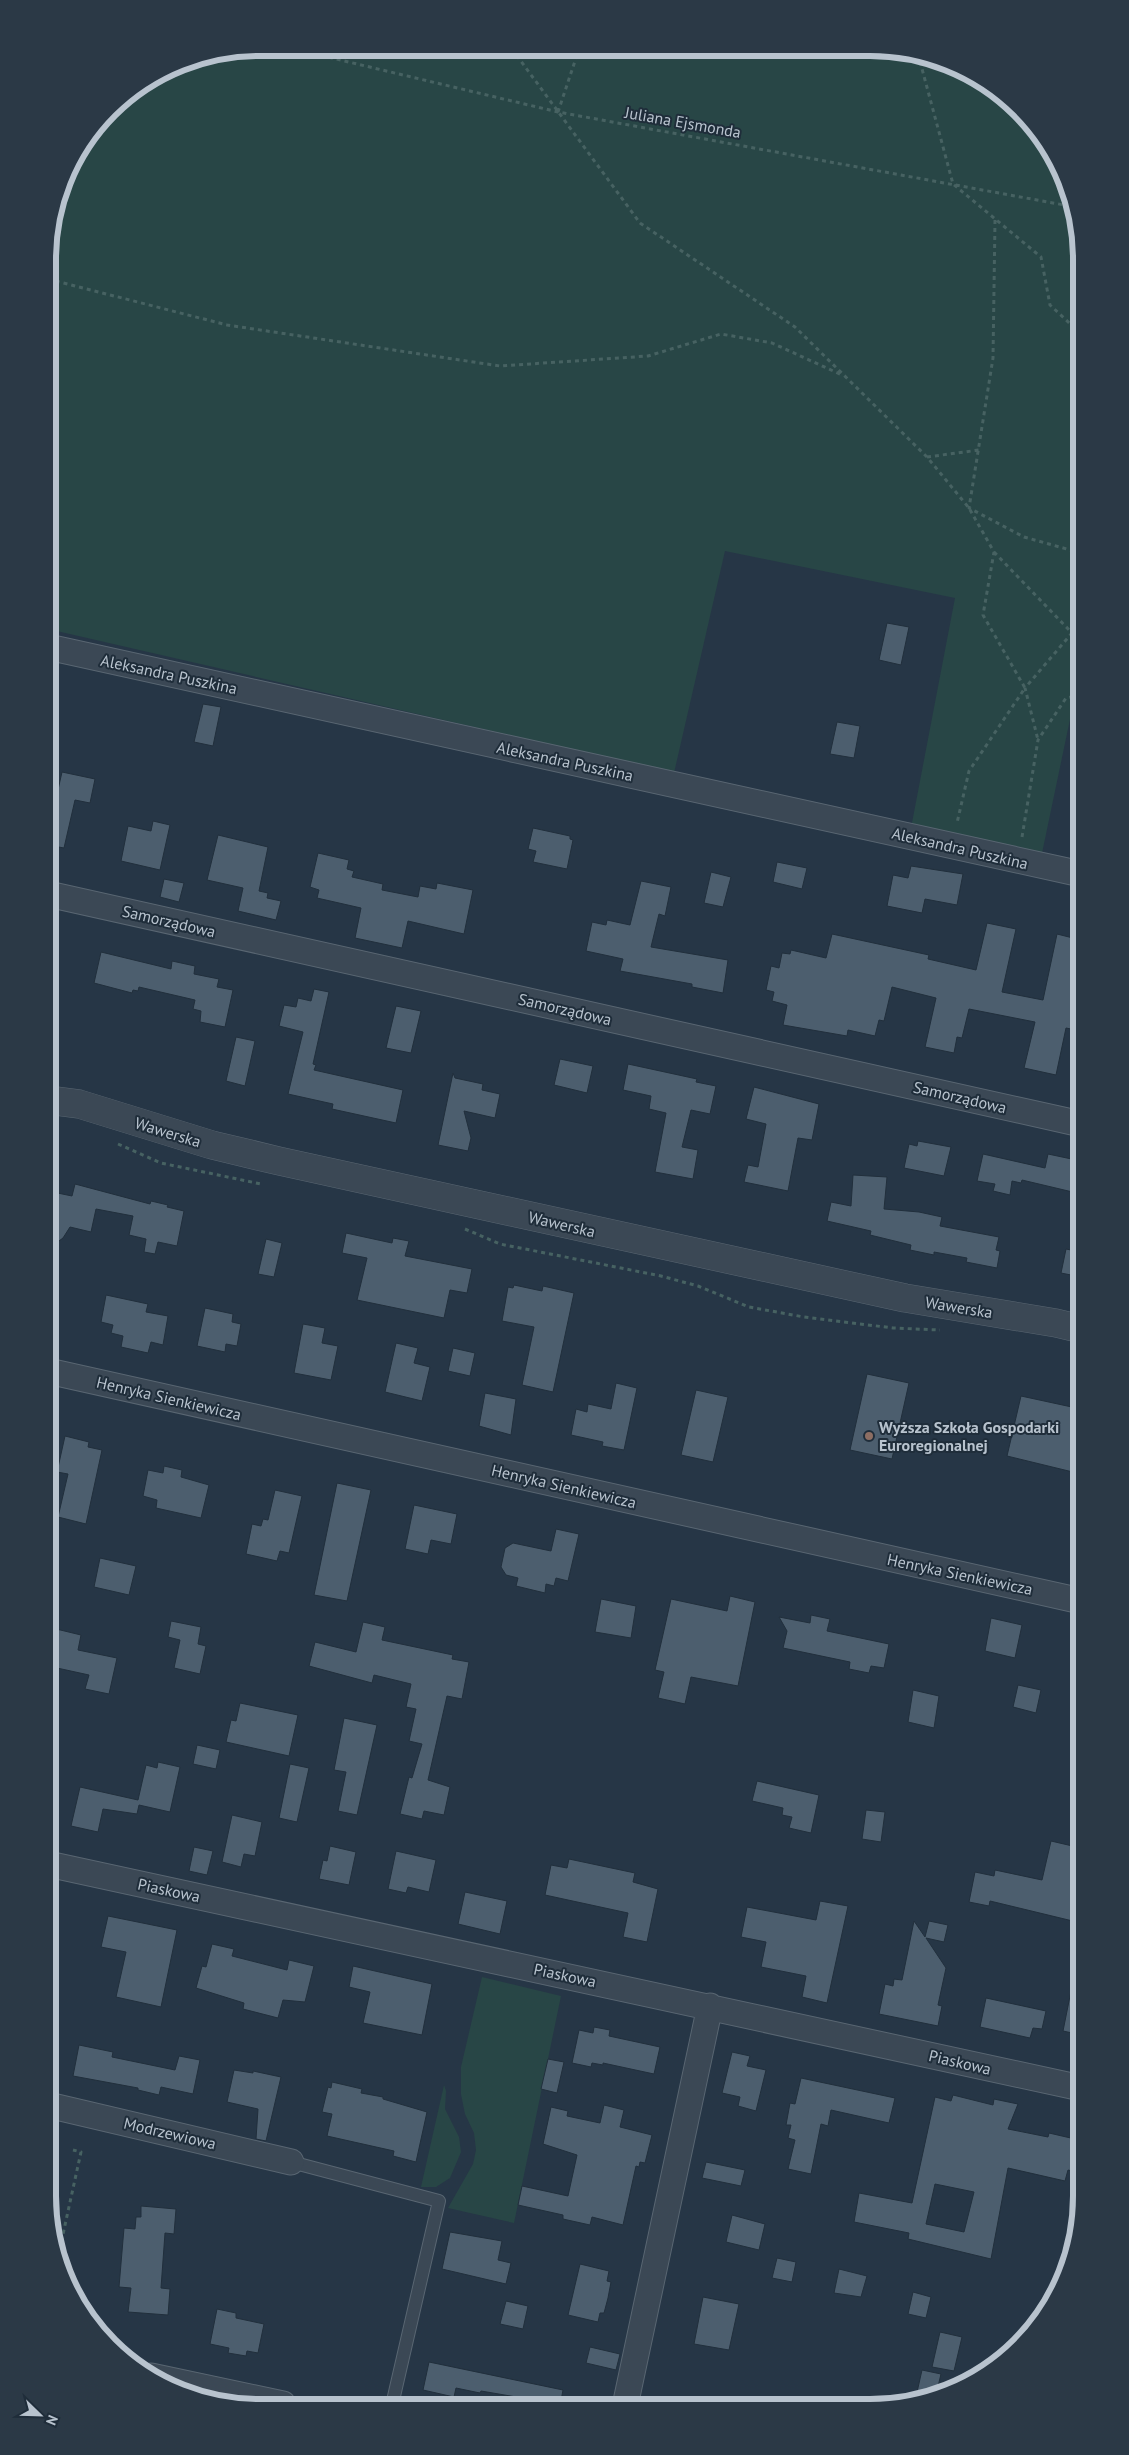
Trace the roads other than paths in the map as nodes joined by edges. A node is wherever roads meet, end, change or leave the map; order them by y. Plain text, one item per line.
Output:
1 (56, 649) edge
2 (1073, 872) edge
3 (56, 896) edge
4 (56, 1101) edge
5 (1073, 1122) edge
6 (1073, 1327) edge
7 (56, 1374) edge
8 (1073, 1599) edge
9 (56, 1866) edge
10 (710, 2006) junction
11 (1073, 2086) edge
12 (56, 2107) edge
13 (292, 2162) joint
14 (180, 2382) edge
15 (259, 2399) edge
16 (393, 2399) edge
17 (626, 2399) edge

1 - 2 street, Aleksandra Puszkina
3 - 5 street, Samorządowa
4 - 6 street, Wawerska
7 - 8 street, Henryka Sienkiewicza
9 - 10 street, Piaskowa
10 - 11 street, Piaskowa
10 - 17 street
12 - 13 street, Modrzewiowa
13 - 16 lane
14 - 15 street

